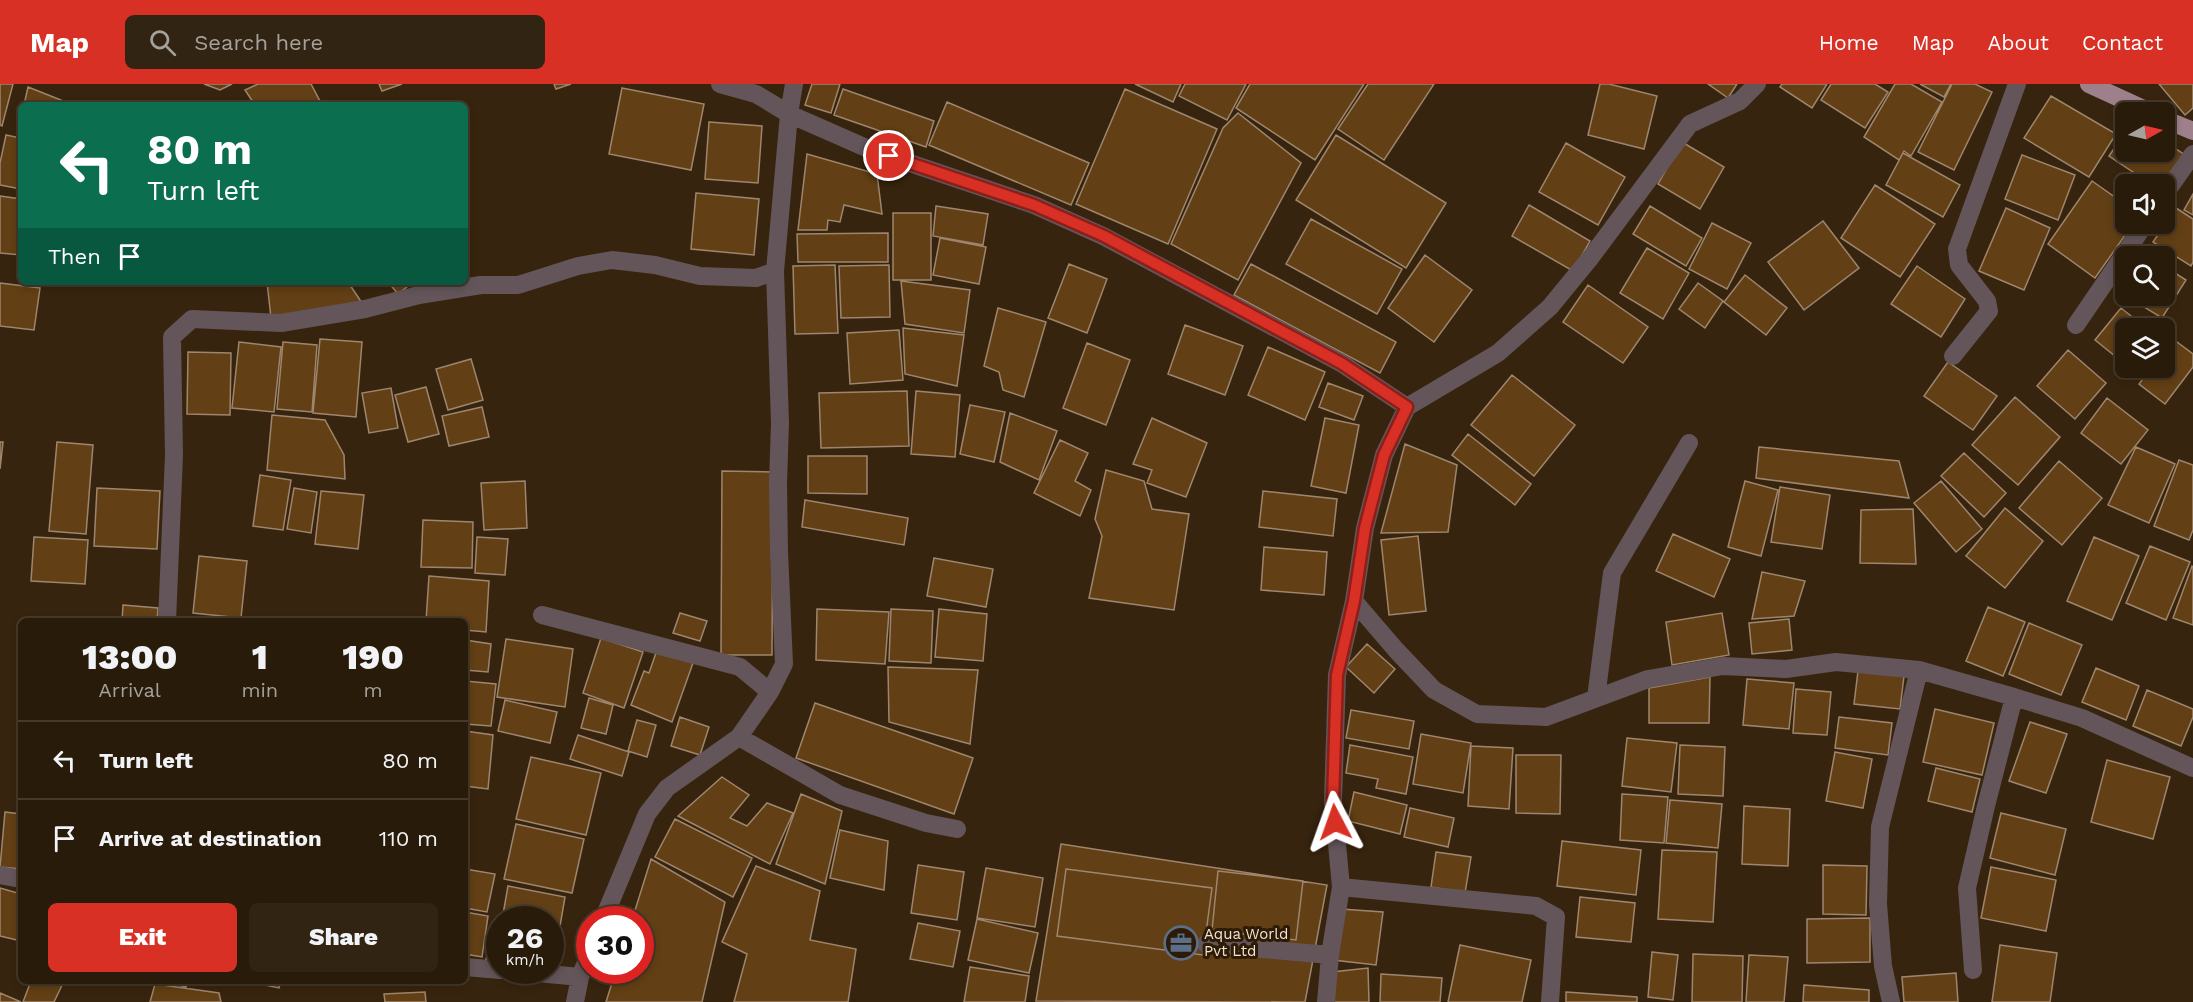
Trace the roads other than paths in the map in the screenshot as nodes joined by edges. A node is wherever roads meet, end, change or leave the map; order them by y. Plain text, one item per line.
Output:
1 (720, 84) edge
2 (794, 84) edge
3 (1757, 84) edge
4 (2017, 84) edge
5 (2089, 84) edge
6 (2128, 102) edge
7 (789, 114) junction
8 (2175, 124) edge
9 (2193, 131) edge
10 (2193, 154) edge
11 (2175, 179) edge
12 (2138, 234) edge
13 (775, 271) junction
14 (2076, 325) dead end
15 (1953, 356) dead end
16 (1407, 407) junction
17 (1689, 443) dead end
18 (1354, 601) junction
19 (542, 615) dead end
20 (167, 618) edge
21 (1919, 670) junction
22 (770, 692) junction
23 (2014, 697) junction
24 (1596, 698) junction
25 (739, 737) junction
26 (2193, 768) edge
27 (957, 829) dead end
28 (0, 875) edge
29 (18, 878) edge
30 (1341, 887) junction
31 (609, 906) edge
32 (1206, 944) dead end
33 (1330, 955) junction
34 (468, 967) edge
35 (486, 969) edge
36 (1973, 970) dead end
37 (579, 984) edge
38 (575, 1002) edge
39 (1326, 1002) edge
40 (1551, 1002) edge
41 (1891, 1002) edge

1 - 7 street
2 - 7 street
3 - 16 street
4 - 15 street
5 - 6 main road
7 - 13 street
7 - 16 street
8 - 9 main road
10 - 11 street
12 - 14 street
13 - 20 street
13 - 22 street
16 - 18 street
17 - 24 street
18 - 24 street
18 - 30 street
19 - 22 street
21 - 23 street
21 - 24 street
21 - 41 street
22 - 25 street
23 - 26 street
23 - 36 street
25 - 27 street
25 - 31 street
28 - 29 street
30 - 33 street
30 - 40 street
32 - 33 street
33 - 39 street
34 - 35 street
37 - 38 street

